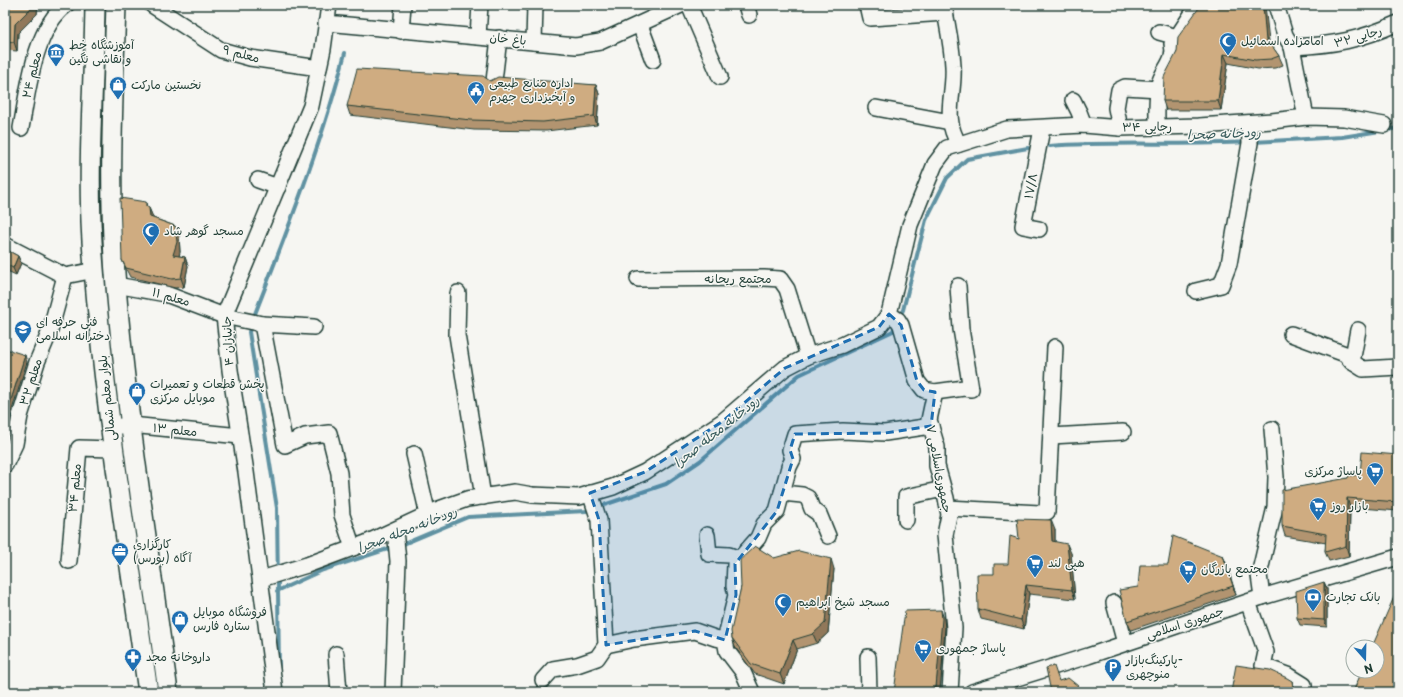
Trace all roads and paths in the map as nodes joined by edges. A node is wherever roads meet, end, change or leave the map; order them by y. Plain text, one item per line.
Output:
1 (66, 5) edge
2 (95, 5) edge
3 (116, 5) edge
4 (152, 5) edge
5 (329, 5) edge
6 (402, 5) edge
7 (480, 5) edge
8 (534, 5) edge
9 (681, 5) edge
10 (689, 5) edge
11 (867, 5) edge
12 (1198, 5) edge
13 (1276, 5) edge
14 (944, 9) edge
15 (326, 23) junction
16 (1398, 23) edge
17 (640, 25) junction
18 (401, 31) junction
19 (1159, 32) dead end
20 (478, 36) junction
21 (1177, 37) junction
22 (499, 38) junction
23 (534, 42) junction
24 (1292, 47) junction
25 (653, 60) dead end
26 (319, 68) junction
27 (720, 77) dead end
28 (494, 82) edge
29 (114, 88) junction
30 (94, 89) junction
31 (1159, 89) junction
32 (1073, 100) dead end
33 (876, 108) dead end
34 (1306, 117) junction
35 (950, 122) junction
36 (1249, 124) junction
37 (1084, 125) junction
38 (1384, 125) dead end
39 (1158, 127) junction
40 (21, 128) dead end
41 (1120, 128) junction
42 (1042, 129) junction
43 (959, 144) junction
44 (258, 180) dead end
45 (278, 186) junction
46 (1039, 229) dead end
47 (5, 245) edge
48 (94, 270) junction
49 (65, 276) junction
50 (638, 279) dead end
51 (116, 285) junction
52 (958, 286) dead end
53 (1196, 291) dead end
54 (458, 292) dead end
55 (224, 316) junction
56 (896, 320) junction
57 (256, 323) junction
58 (314, 327) dead end
59 (1358, 330) dead end
60 (1291, 334) dead end
61 (1055, 347) dead end
62 (808, 356) junction
63 (1352, 362) junction
64 (1398, 367) edge
65 (935, 392) junction
66 (131, 425) junction
67 (931, 426) junction
68 (110, 427) junction
69 (1272, 429) dead end
70 (1123, 432) dead end
71 (240, 436) junction
72 (1051, 436) junction
73 (134, 445) junction
74 (112, 449) junction
75 (414, 454) dead end
76 (5, 465) edge
77 (943, 489) junction
78 (782, 493) junction
79 (590, 494) junction
80 (483, 497) junction
81 (948, 508) junction
82 (428, 515) junction
83 (906, 520) dead end
84 (395, 531) junction
85 (707, 535) dead end
86 (828, 536) dead end
87 (352, 548) junction
88 (1398, 557) edge
89 (740, 559) junction
90 (69, 561) dead end
91 (260, 579) junction
92 (1255, 600) junction
93 (1114, 603) dead end
94 (725, 640) junction
95 (1125, 643) junction
96 (606, 645) junction
97 (336, 654) dead end
98 (868, 657) dead end
99 (543, 680) dead end
100 (148, 692) edge
101 (168, 692) edge
102 (275, 692) edge
103 (339, 692) edge
104 (393, 692) edge
105 (752, 692) edge
106 (869, 692) edge
107 (950, 692) edge
108 (972, 692) edge
109 (1304, 692) edge

1 - 40 street, معلم ۲۴
2 - 30 main road, بلوار معلم شمالی
3 - 29 main road, بلوار معلم شمالی
4 - 26 street, معلم ۹
5 - 15 street, جانبازان ۴
6 - 18 street
7 - 20 street
8 - 23 street
9 - 17 street, باغ خان
10 - 27 street
11 - 14 street
12 - 21 street
13 - 24 street
14 - 35 street
15 - 18 street, باغ خان
15 - 26 street, جانبازان ۴
16 - 24 street, رجایی ۳۲
17 - 23 street, باغ خان
17 - 25 street
18 - 20 street, باغ خان
19 - 21 street
20 - 22 street, باغ خان
21 - 31 street
22 - 23 street, باغ خان
22 - 28 street
24 - 34 street
26 - 45 street, جانبازان ۴
29 - 30 main road
29 - 51 main road, بلوار معلم شمالی
30 - 48 main road, بلوار معلم شمالی
31 - 39 street
31 - 41 street
32 - 37 street
33 - 35 street
34 - 36 street, رجایی ۳۴
34 - 38 street, رجایی ۳۴
35 - 43 street
36 - 39 street, رجایی ۳۴
36 - 53 street
37 - 41 street, رجایی ۳۴
37 - 42 street, رجایی ۳۴
39 - 41 street, رجایی ۳۴
42 - 43 street, رجایی ۳۴
42 - 46 street, ۱۷/۸
43 - 56 street, رجایی ۳۴
44 - 45 street
45 - 55 street, جانبازان ۴
47 - 49 street
48 - 49 street
48 - 68 main road, بلوار معلم شمالی
49 - 76 street, معلم ۳۲
50 - 62 street, مجتمع ریحانه
51 - 55 street, معلم ۱۱
51 - 66 main road, بلوار معلم شمالی
52 - 65 street
54 - 80 street
55 - 57 street, معلم ۱۱
55 - 71 street, جانبازان ۴
56 - 62 street
56 - 65 street
57 - 58 street, معلم ۱۱
57 - 87 street
59 - 63 street
60 - 63 street
61 - 72 street
62 - 79 street
63 - 64 street
65 - 67 street, جمهوری‌اسلامی ۷
66 - 68 street, معلم ۱۳
66 - 71 street, معلم ۱۳
66 - 73 main road, بلوار معلم شمالی
67 - 77 street, جمهوری‌اسلامی ۷
67 - 78 street
68 - 74 main road, بلوار معلم شمالی
69 - 92 street
70 - 72 street
71 - 91 street, جانبازان ۴
72 - 81 street
73 - 74 main road
73 - 101 main road, بلوار معلم شمالی
74 - 90 street, معلم ۳۴
74 - 100 main road, بلوار معلم شمالی
75 - 82 street
77 - 81 street, جمهوری‌اسلامی ۷
77 - 83 street
78 - 86 street
78 - 89 street
79 - 80 street
79 - 96 street
80 - 82 street
81 - 107 street, جمهوری‌اسلامی ۷
82 - 84 street
84 - 87 street
84 - 104 street
85 - 89 street
87 - 91 street
88 - 92 street, جمهوری اسلامی
89 - 94 street
91 - 102 street, جانبازان ۴
92 - 95 street, جمهوری اسلامی
92 - 109 street
93 - 95 street
94 - 96 street
94 - 105 street
95 - 108 street, جمهوری اسلامی
96 - 99 street
97 - 103 street
98 - 106 street

